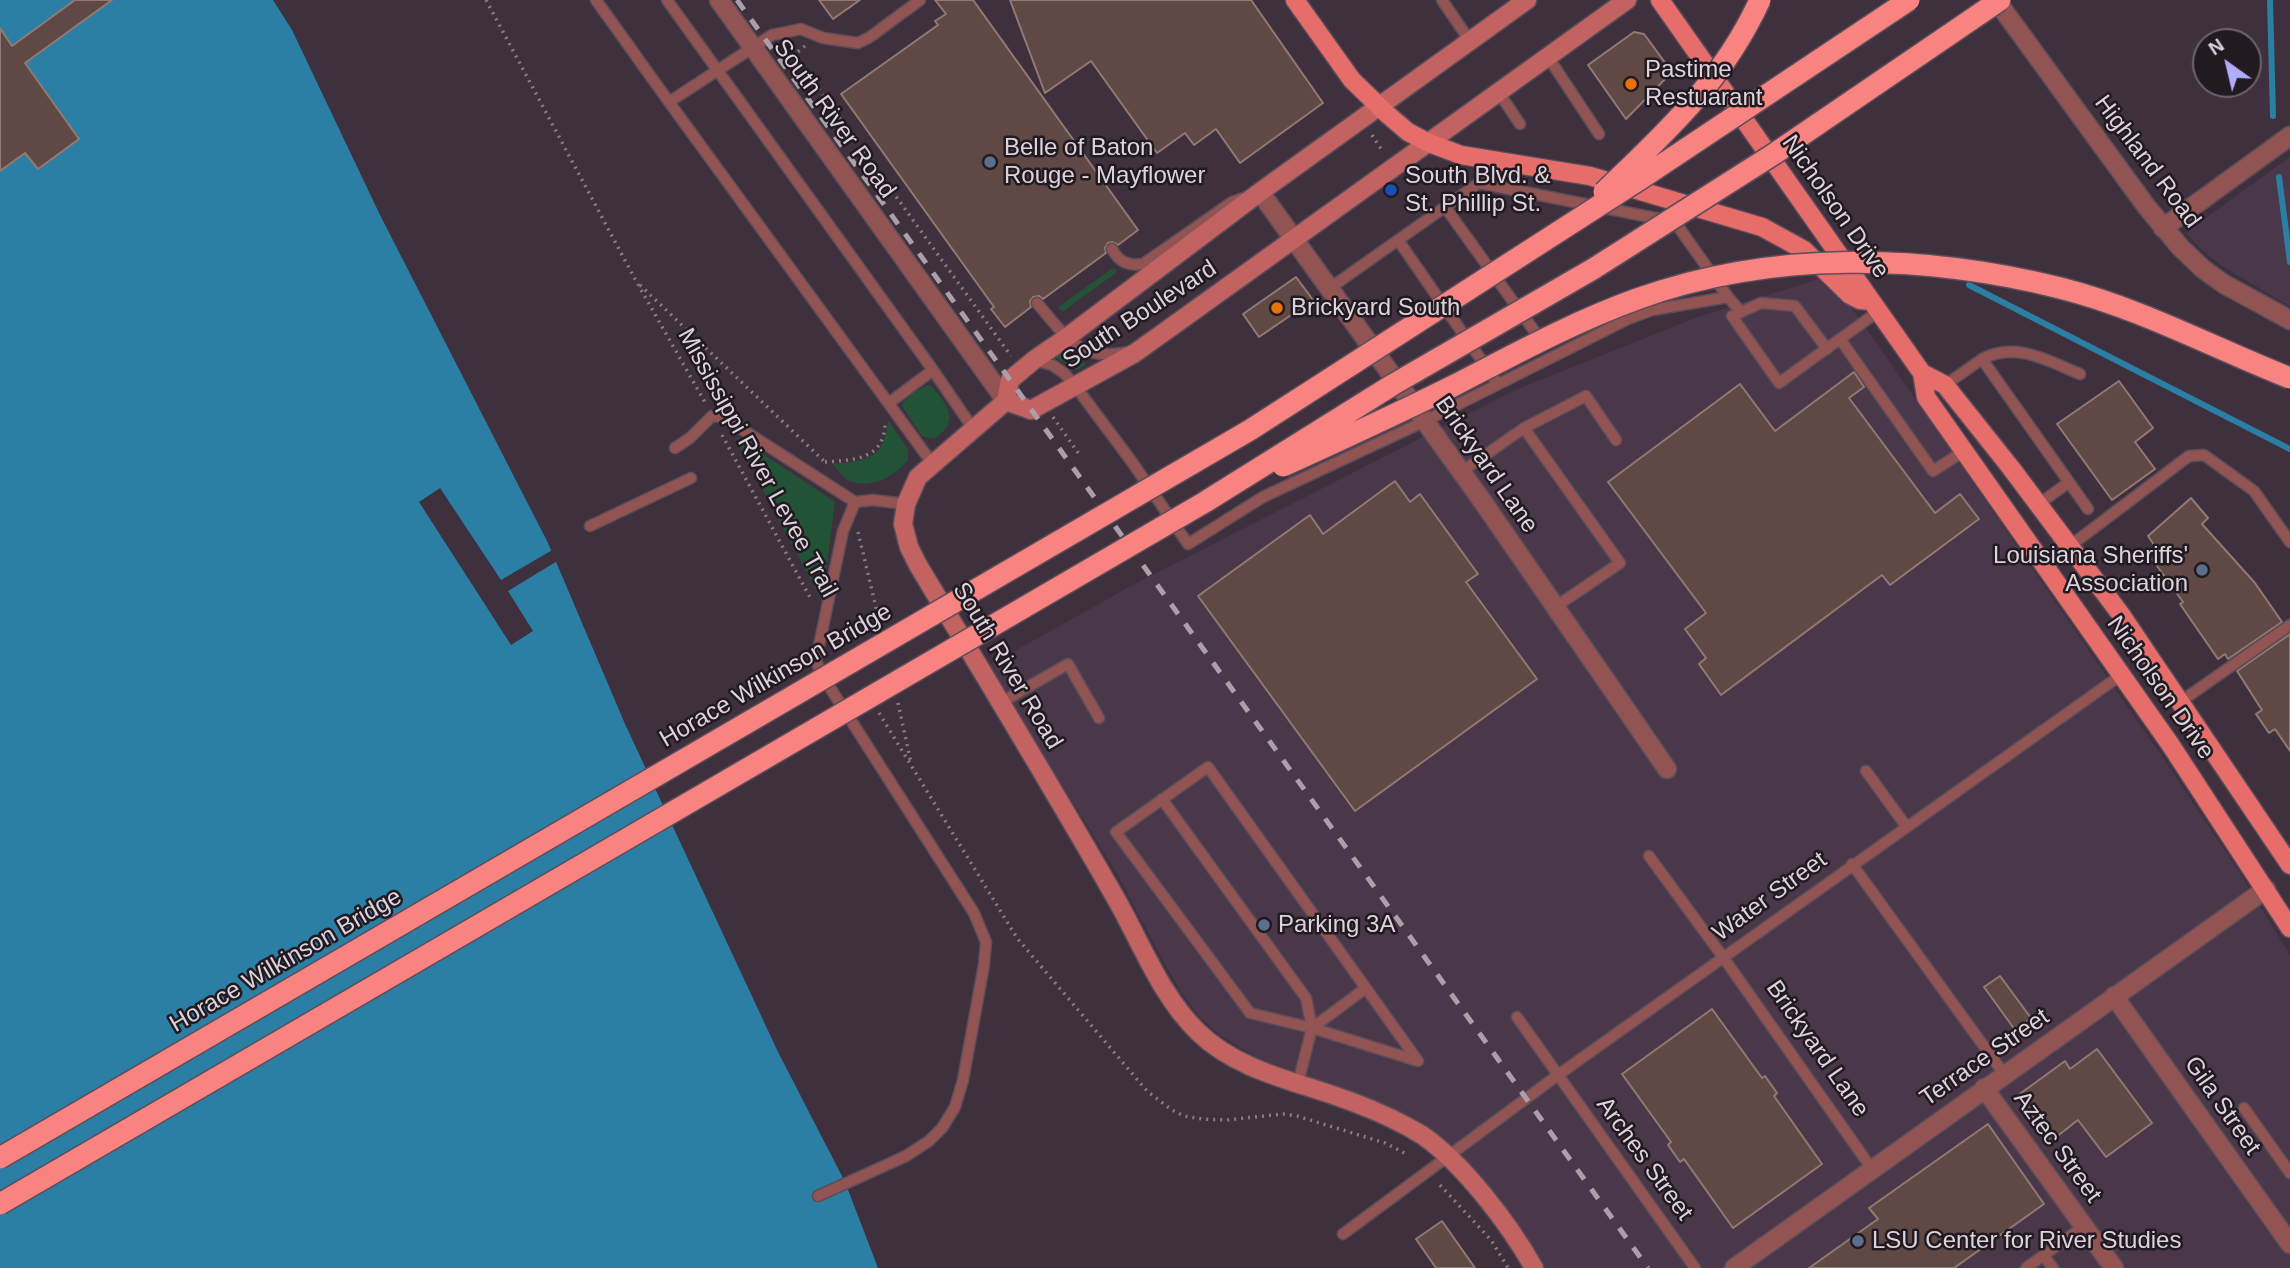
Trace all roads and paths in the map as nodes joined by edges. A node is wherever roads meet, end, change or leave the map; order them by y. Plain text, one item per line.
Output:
1 (486, 0) edge
2 (596, 0) edge
3 (667, 0) edge
4 (719, 0) edge
5 (920, 0) edge
6 (1295, 0) edge
7 (1433, 0) edge
8 (1441, 0) edge
9 (1527, 0) edge
10 (1628, 0) edge
11 (1660, 0) edge
12 (1760, 0) edge
13 (1909, 0) edge
14 (1998, 0) edge
15 (819, 37) junction
16 (1470, 41) junction
17 (752, 47) junction
18 (1548, 57) junction
19 (718, 69) junction
20 (1499, 93) junction
21 (669, 102) junction
22 (1378, 107) junction
23 (1520, 124) dead end
24 (1367, 127) dead end
25 (1599, 134) dead end
26 (2290, 136) edge
27 (1429, 143) junction
28 (1386, 156) dead end
29 (1259, 192) junction
30 (1445, 207) junction
31 (1570, 224) junction
32 (2163, 228) junction
33 (1295, 239) junction
34 (1398, 240) junction
35 (1112, 249) dead end
36 (636, 281) junction
37 (1330, 288) junction
38 (1728, 297) junction
39 (1037, 303) dead end
40 (1875, 306) junction
41 (1741, 312) junction
42 (2290, 320) edge
43 (1066, 338) junction
44 (1840, 339) junction
45 (1141, 349) junction
46 (1827, 349) junction
47 (1553, 357) junction
48 (1982, 359) junction
49 (1027, 365) junction
50 (933, 370) junction
51 (1922, 373) junction
52 (2080, 374) dead end
53 (2290, 378) edge
54 (1498, 384) junction
55 (1945, 385) junction
56 (1076, 387) junction
57 (888, 401) junction
58 (1006, 401) junction
59 (1044, 403) junction
60 (712, 416) junction
61 (1425, 421) junction
62 (1524, 428) junction
63 (974, 430) junction
64 (1616, 440) dead end
65 (675, 448) dead end
66 (1964, 451) junction
67 (1079, 454) dead end
68 (825, 462) junction
69 (932, 463) junction
70 (834, 471) dead end
71 (1461, 472) junction
72 (691, 478) dead end
73 (2069, 482) junction
74 (855, 502) junction
75 (1205, 502) junction
76 (906, 504) junction
77 (2039, 504) junction
78 (2088, 509) dead end
79 (590, 527) dead end
80 (2290, 542) edge
81 (2070, 545) junction
82 (1555, 607) junction
83 (825, 623) junction
84 (2290, 625) edge
85 (882, 634) dead end
86 (2121, 675) junction
87 (897, 699) dead end
88 (2180, 702) junction
89 (1000, 703) junction
90 (878, 711) dead end
91 (1099, 718) dead end
92 (913, 769) junction
93 (1667, 769) dead end
94 (1866, 771) dead end
95 (1163, 799) junction
96 (1906, 826) junction
97 (1648, 856) dead end
98 (1852, 864) junction
99 (2290, 865) edge
100 (2266, 889) junction
101 (2290, 928) edge
102 (1723, 957) junction
103 (1366, 988) junction
104 (2114, 996) junction
105 (1517, 1017) dead end
106 (1312, 1028) junction
107 (2004, 1074) junction
108 (1558, 1075) junction
109 (1298, 1083) junction
110 (1984, 1088) junction
111 (2244, 1108) dead end
112 (1406, 1154) dead end
113 (1448, 1157) junction
114 (0, 1158) edge
115 (1872, 1169) junction
116 (2290, 1173) edge
117 (1440, 1185) dead end
118 (818, 1196) dead end
119 (0, 1204) edge
120 (2084, 1226) junction
121 (1342, 1234) dead end
122 (2290, 1244) edge
123 (2044, 1256) junction
124 (1508, 1268) edge
125 (1534, 1268) edge
126 (1695, 1268) edge
127 (1734, 1268) edge
128 (2026, 1268) edge
129 (2053, 1268) edge
130 (2114, 1268) edge

1 - 36 path, Mississippi River Levee Trail
2 - 21 lane
3 - 19 lane
4 - 17 street, South River Road
5 - 15 lane
6 - 22 main road
7 - 8 lane
8 - 16 lane
9 - 16 main road, South Boulevard
10 - 18 main road, South Boulevard
11 - 40 main road, Nicholson Drive
12 - 31 highway, bridge
13 - 31 highway, bridge
14 - 32 street, Highland Road
14 - 75 highway, bridge
15 - 17 lane
15 - 49 path
16 - 22 main road, South Boulevard
17 - 19 lane
17 - 58 street, South River Road
18 - 20 main road, South Boulevard
18 - 25 lane
19 - 21 lane
19 - 50 lane
20 - 23 lane
20 - 27 main road, South Boulevard
21 - 57 lane
22 - 27 main road
22 - 29 main road, South Boulevard
24 - 28 path
26 - 32 street
27 - 33 main road, South Boulevard
27 - 40 main road
29 - 33 street, Brickyard Lane
29 - 35 lane
29 - 43 main road, South Boulevard
30 - 34 lane
30 - 38 lane
30 - 47 lane
31 - 114 highway, Horace Wilkinson Bridge, bridge
32 - 42 street, Highland Road
33 - 37 street, Brickyard Lane
33 - 45 main road, South Boulevard
34 - 37 lane
34 - 54 lane
36 - 60 path, Mississippi River Levee Trail
36 - 68 path, Mississippi River Levee Trail
37 - 61 street, Brickyard Lane
38 - 41 lane
38 - 47 lane
39 - 43 lane
40 - 44 lane
40 - 51 main road, Nicholson Drive
41 - 46 lane
41 - 46 lane
43 - 45 lane
43 - 49 main road, South Boulevard
44 - 46 lane
44 - 66 lane
45 - 56 main road, South Boulevard
47 - 54 lane
48 - 52 lane
48 - 55 lane
48 - 73 lane
49 - 56 lane
49 - 58 main road, South Boulevard
50 - 57 lane
50 - 63 lane
51 - 55 main road, Nicholson Drive
51 - 66 main road, Nicholson Drive
53 - 75 highway, bridge
54 - 61 lane
55 - 77 main road, Nicholson Drive
56 - 59 main road, South Boulevard
56 - 61 lane
57 - 68 path
57 - 69 lane
58 - 59 main road, South Boulevard
58 - 63 main road, South River Road
59 - 67 path
60 - 65 lane
60 - 74 lane
60 - 83 path, Mississippi River Levee Trail
61 - 71 street, Brickyard Lane
62 - 64 lane
62 - 71 lane
62 - 82 lane
63 - 69 main road, South River Road
66 - 86 main road, Nicholson Drive
68 - 70 path, Mississippi River Levee Trail
69 - 76 main road, South River Road
71 - 82 street, Brickyard Lane
72 - 79 lane
73 - 77 lane
73 - 78 lane
74 - 76 lane
74 - 83 lane
74 - 85 path, Mississippi River Levee Trail
75 - 119 highway, bridge
76 - 89 main road, South River Road
77 - 81 main road, Nicholson Drive
80 - 81 lane
81 - 88 main road, Nicholson Drive
82 - 93 street, Brickyard Lane
83 - 118 lane
84 - 88 lane
86 - 96 lane, Water Street
86 - 100 main road, Nicholson Drive
87 - 92 path
88 - 99 main road, Nicholson Drive
89 - 91 lane
89 - 109 main road, South River Road
90 - 92 path
92 - 112 path
94 - 96 lane
95 - 103 lane
95 - 106 lane
95 - 106 lane
96 - 98 lane, Water Street
97 - 102 lane, Brickyard Lane
98 - 102 lane, Water Street
98 - 107 lane
100 - 101 main road, Nicholson Drive
100 - 104 street, Terrace Street
102 - 108 lane, Water Street
102 - 115 lane, Brickyard Lane
103 - 106 lane
103 - 106 lane
104 - 107 street, Terrace Street
104 - 122 street, Gila Street
105 - 108 lane, Arches Street
106 - 109 lane
107 - 110 street, Terrace Street
108 - 113 lane, Water Street
108 - 126 lane, Arches Street
109 - 113 main road, South River Road
110 - 115 street, Terrace Street
110 - 120 street, Aztec Street
111 - 116 lane
113 - 121 lane, Water Street
113 - 125 main road, South River Road
115 - 127 street, Terrace Street
117 - 124 path
120 - 123 lane
120 - 130 street, Aztec Street
123 - 128 lane
123 - 129 lane

